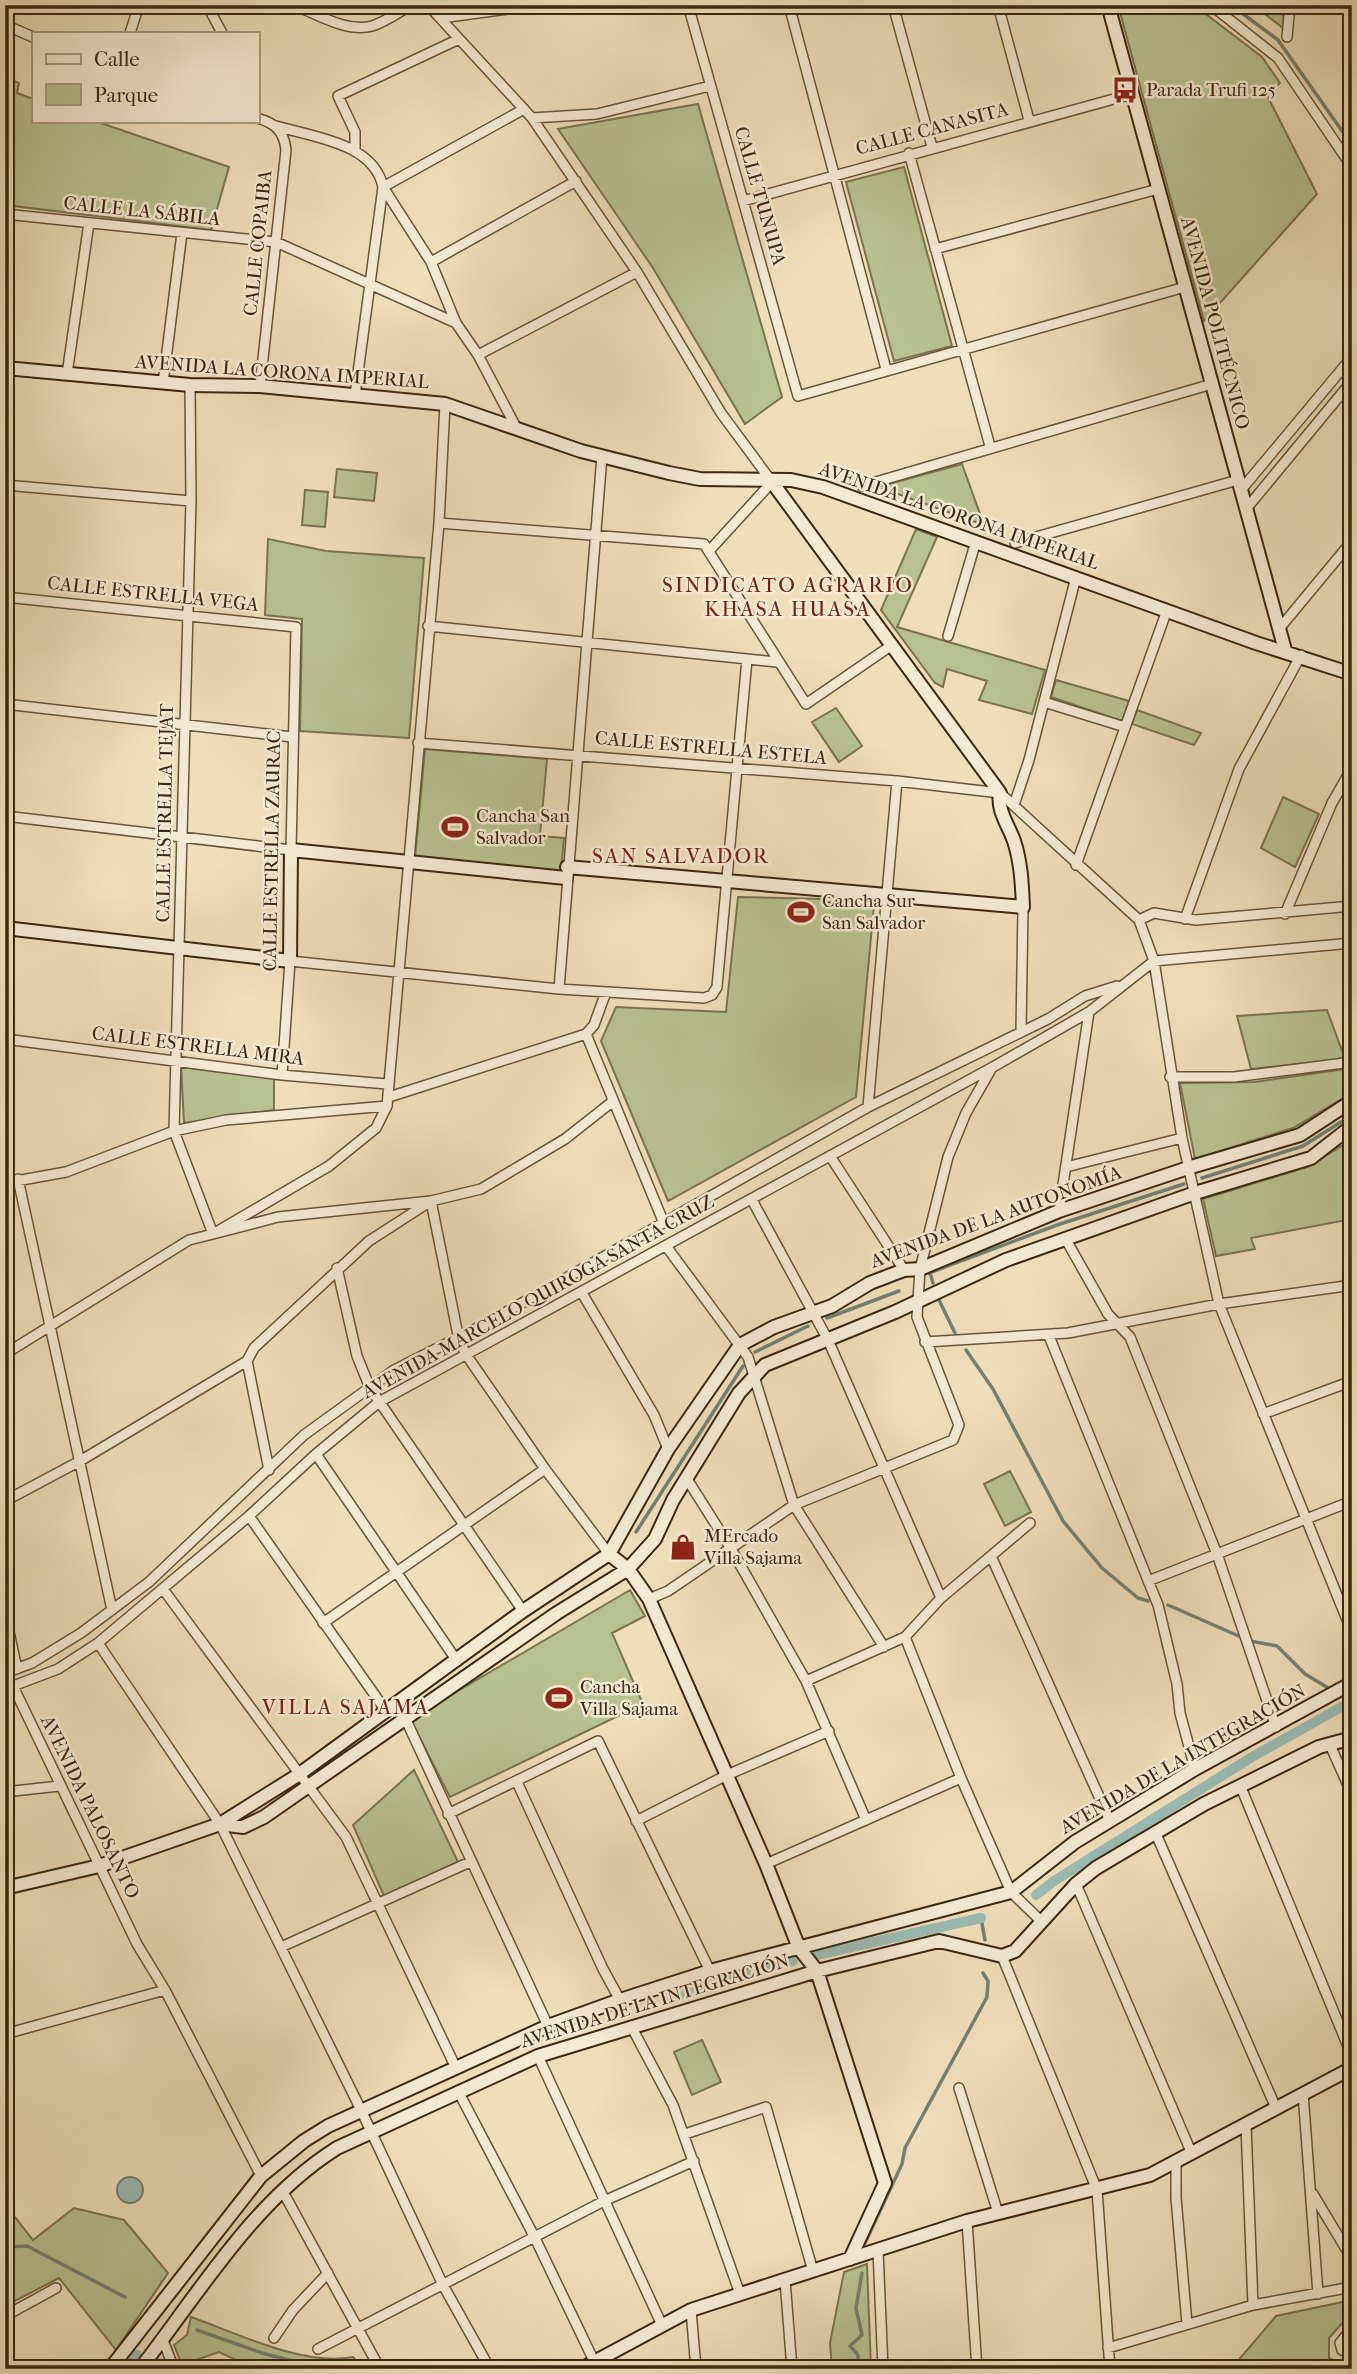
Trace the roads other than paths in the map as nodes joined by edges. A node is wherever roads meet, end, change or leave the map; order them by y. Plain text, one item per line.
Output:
1 (139, 5) edge
2 (207, 5) edge
3 (294, 5) edge
4 (411, 5) edge
5 (428, 5) edge
6 (538, 5) edge
7 (688, 5) edge
8 (789, 5) edge
9 (893, 5) edge
10 (998, 5) edge
11 (1108, 5) edge
12 (1211, 5) edge
13 (1290, 5) edge
14 (480, 9) edge
15 (441, 18) junction
16 (5, 25) edge
17 (131, 32) edge
18 (221, 32) edge
19 (32, 37) edge
20 (1287, 37) dead end
21 (459, 39) junction
22 (710, 86) junction
23 (1132, 94) junction
24 (524, 109) junction
25 (532, 118) junction
26 (259, 119) edge
27 (1029, 120) junction
28 (276, 126) junction
29 (932, 146) junction
30 (355, 149) junction
31 (909, 153) junction
32 (1352, 167) edge
33 (834, 174) junction
34 (576, 181) junction
35 (383, 187) junction
36 (1158, 189) junction
37 (743, 201) junction
38 (5, 214) edge
39 (89, 223) junction
40 (182, 233) junction
41 (276, 242) junction
42 (935, 250) junction
43 (431, 262) junction
44 (637, 272) junction
45 (369, 284) junction
46 (1185, 286) junction
47 (456, 323) junction
48 (963, 349) junction
49 (478, 355) junction
50 (1352, 356) edge
51 (5, 368) edge
52 (886, 369) junction
53 (67, 374) junction
54 (1352, 381) edge
55 (163, 383) junction
56 (1212, 384) junction
57 (190, 385) junction
58 (260, 386) junction
59 (355, 395) junction
60 (445, 404) junction
61 (517, 429) junction
62 (990, 446) junction
63 (602, 456) junction
64 (772, 482) junction
65 (5, 485) edge
66 (1240, 485) junction
67 (862, 486) dead end
68 (191, 501) junction
69 (1246, 509) junction
70 (439, 523) junction
71 (595, 534) junction
72 (976, 541) junction
73 (1352, 541) edge
74 (1015, 543) dead end
75 (709, 551) junction
76 (1076, 577) junction
77 (5, 597) edge
78 (1167, 610) junction
79 (187, 614) junction
80 (428, 626) junction
81 (296, 627) joint
82 (1279, 629) junction
83 (948, 636) dead end
84 (585, 644) junction
85 (892, 645) junction
86 (1285, 650) junction
87 (1301, 655) junction
88 (747, 659) junction
89 (777, 662) junction
90 (1352, 674) edge
91 (1044, 702) junction
92 (5, 704) edge
93 (184, 724) junction
94 (1125, 727) junction
95 (292, 737) junction
96 (418, 743) junction
97 (576, 755) junction
98 (736, 768) junction
99 (1352, 768) edge
100 (897, 781) junction
101 (1000, 793) junction
102 (1014, 805) junction
103 (5, 816) edge
104 (182, 837) junction
105 (291, 850) junction
106 (409, 863) junction
107 (1076, 864) junction
108 (566, 872) junction
109 (729, 881) junction
110 (888, 892) junction
111 (1352, 906) edge
112 (1023, 907) junction
113 (1284, 914) junction
114 (1139, 919) junction
115 (1185, 919) junction
116 (5, 928) edge
117 (1352, 943) edge
118 (179, 950) junction
119 (290, 961) junction
120 (1154, 961) junction
121 (398, 974) junction
122 (1122, 984) junction
123 (559, 989) junction
124 (606, 992) junction
125 (1089, 1012) junction
126 (1021, 1032) junction
127 (586, 1034) junction
128 (5, 1039) edge
129 (174, 1061) junction
130 (1352, 1062) edge
131 (993, 1067) junction
132 (282, 1075) junction
133 (1171, 1077) junction
134 (387, 1084) junction
135 (388, 1101) junction
136 (612, 1101) junction
137 (1352, 1101) edge
138 (868, 1107) junction
139 (1352, 1126) edge
140 (174, 1131) junction
141 (1182, 1139) junction
142 (830, 1156) junction
143 (1066, 1167) junction
144 (1191, 1167) junction
145 (18, 1179) junction
146 (5, 1183) edge
147 (1195, 1193) junction
148 (751, 1200) junction
149 (431, 1201) junction
150 (1059, 1211) junction
151 (663, 1221) junction
152 (213, 1234) junction
153 (1065, 1238) junction
154 (666, 1246) junction
155 (337, 1268) junction
156 (920, 1269) junction
157 (904, 1270) junction
158 (1352, 1284) edge
159 (582, 1293) junction
160 (920, 1300) junction
161 (1219, 1304) junction
162 (814, 1311) junction
163 (1119, 1325) junction
164 (51, 1326) junction
165 (458, 1335) junction
166 (1049, 1336) junction
167 (828, 1340) junction
168 (925, 1342) junction
169 (740, 1345) junction
170 (465, 1353) junction
171 (5, 1354) edge
172 (247, 1361) junction
173 (755, 1373) junction
174 (1352, 1381) edge
175 (370, 1388) junction
176 (379, 1402) junction
177 (1263, 1414) junction
178 (668, 1449) junction
179 (316, 1454) junction
180 (80, 1461) junction
181 (885, 1468) junction
182 (545, 1469) junction
183 (269, 1470) junction
184 (687, 1479) junction
185 (5, 1501) edge
186 (1352, 1501) edge
187 (794, 1504) junction
188 (249, 1516) junction
189 (1306, 1520) junction
190 (1030, 1523) dead end
191 (463, 1526) junction
192 (730, 1547) junction
193 (609, 1554) junction
194 (1217, 1554) junction
195 (990, 1556) junction
196 (628, 1569) junction
197 (396, 1572) junction
198 (1148, 1581) junction
199 (163, 1589) junction
200 (941, 1598) junction
201 (649, 1599) junction
202 (112, 1610) junction
203 (523, 1611) junction
204 (5, 1613) edge
205 (323, 1623) junction
206 (1352, 1632) edge
207 (905, 1637) junction
208 (98, 1643) junction
209 (884, 1647) junction
210 (457, 1661) junction
211 (17, 1669) junction
212 (5, 1673) edge
213 (806, 1681) junction
214 (1352, 1683) edge
215 (9, 1687) edge
216 (386, 1711) junction
217 (405, 1720) junction
218 (1276, 1727) junction
219 (829, 1731) junction
220 (1352, 1738) edge
221 (1330, 1745) junction
222 (1195, 1769) junction
223 (298, 1775) junction
224 (727, 1775) junction
225 (961, 1778) junction
226 (516, 1783) junction
227 (60, 1786) junction
228 (307, 1786) junction
229 (1240, 1786) junction
230 (5, 1792) edge
231 (1352, 1794) edge
232 (448, 1814) junction
233 (866, 1820) junction
234 (636, 1821) junction
235 (1110, 1821) junction
236 (220, 1824) junction
237 (1156, 1834) junction
238 (470, 1862) junction
239 (766, 1864) junction
240 (99, 1866) junction
241 (1076, 1884) junction
242 (5, 1888) edge
243 (1011, 1892) junction
244 (377, 1903) junction
245 (1042, 1922) junction
246 (281, 1947) junction
247 (799, 1948) junction
248 (1002, 1956) junction
249 (817, 1970) junction
250 (710, 1971) junction
251 (165, 1990) junction
252 (620, 2000) junction
253 (548, 2026) junction
254 (631, 2026) junction
255 (5, 2034) edge
256 (538, 2056) junction
257 (1352, 2056) edge
258 (455, 2066) junction
259 (1352, 2068) edge
260 (959, 2088) dead end
261 (458, 2091) junction
262 (1303, 2094) junction
263 (1276, 2108) junction
264 (361, 2110) junction
265 (1246, 2125) junction
266 (370, 2133) junction
267 (685, 2134) junction
268 (1192, 2154) junction
269 (694, 2161) junction
270 (1176, 2163) junction
271 (261, 2176) junction
272 (282, 2190) junction
273 (1097, 2190) junction
274 (1312, 2193) junction
275 (604, 2201) junction
276 (998, 2213) junction
277 (967, 2221) junction
278 (534, 2236) junction
279 (877, 2250) junction
280 (850, 2259) junction
281 (1352, 2259) edge
282 (813, 2272) junction
283 (328, 2273) junction
284 (785, 2280) junction
285 (443, 2285) junction
286 (1352, 2287) edge
287 (56, 2288) dead end
288 (740, 2294) junction
289 (1318, 2294) junction
290 (1253, 2305) junction
291 (691, 2309) junction
292 (155, 2312) junction
293 (5, 2316) edge
294 (175, 2323) junction
295 (661, 2323) junction
296 (1187, 2324) junction
297 (358, 2328) junction
298 (1352, 2328) edge
299 (274, 2338) dead end
300 (163, 2340) junction
301 (318, 2348) dead end
302 (1108, 2348) junction
303 (1352, 2353) edge
304 (594, 2361) junction
305 (110, 2369) edge
306 (140, 2369) edge
307 (174, 2369) edge
308 (380, 2369) edge
309 (490, 2369) edge
310 (581, 2369) edge
311 (696, 2369) edge
312 (792, 2369) edge
313 (883, 2369) edge
314 (977, 2369) edge
315 (1110, 2369) edge

1 - 17 street
2 - 18 street
3 - 4 street
5 - 15 street
6 - 14 street
7 - 22 street, CALLE TUNUPA
8 - 33 street
9 - 29 street
10 - 27 street
11 - 23 street, AVENIDA POLITÉCNICO
12 - 32 street
13 - 20 street
14 - 15 street
15 - 21 street
16 - 19 street
21 - 24 street
21 - 30 street
22 - 25 street
22 - 37 street, CALLE TUNUPA
23 - 27 street, CALLE CANASITA
23 - 36 street, AVENIDA POLITÉCNICO
24 - 25 street
24 - 35 street
25 - 34 street
26 - 28 street
27 - 29 street, CALLE CANASITA
28 - 30 street
28 - 41 street, CALLE COPAIBA
29 - 31 street, CALLE CANASITA
30 - 35 street
31 - 33 street, CALLE CANASITA
31 - 42 street
33 - 37 street, CALLE CANASITA
33 - 52 street
34 - 43 street
34 - 44 street
35 - 43 street
35 - 45 street
36 - 42 street
36 - 46 street, AVENIDA POLITÉCNICO
37 - 52 street, CALLE TUNUPA
38 - 39 street, CALLE LA SÁBILA
39 - 40 street, CALLE LA SÁBILA
39 - 53 street
40 - 41 street, CALLE LA SÁBILA
40 - 55 street
41 - 45 street, CALLE LA SÁBILA
41 - 58 street, CALLE COPAIBA
42 - 48 street
43 - 47 street
44 - 49 street
44 - 64 street
45 - 47 street, CALLE LA SÁBILA
45 - 59 street
46 - 48 street
46 - 56 street, AVENIDA POLITÉCNICO
47 - 49 street
48 - 52 street
48 - 62 street
49 - 61 street
50 - 66 street
51 - 53 street, AVENIDA LA CORONA IMPERIAL
53 - 55 street, AVENIDA LA CORONA IMPERIAL
54 - 69 street
55 - 57 street, AVENIDA LA CORONA IMPERIAL
56 - 62 street
56 - 66 street, AVENIDA POLITÉCNICO
57 - 58 street, AVENIDA LA CORONA IMPERIAL
57 - 68 street, CALLE ESTRELLA TEJAT
58 - 59 street, AVENIDA LA CORONA IMPERIAL
59 - 60 street, AVENIDA LA CORONA IMPERIAL
60 - 61 street, AVENIDA LA CORONA IMPERIAL
60 - 70 street
61 - 63 street, AVENIDA LA CORONA IMPERIAL
62 - 67 street
63 - 64 street, AVENIDA LA CORONA IMPERIAL
63 - 71 street
64 - 72 street, AVENIDA LA CORONA IMPERIAL
64 - 75 street
64 - 85 street
65 - 68 street
66 - 69 street, AVENIDA POLITÉCNICO
66 - 74 street
68 - 79 street, CALLE ESTRELLA TEJAT
69 - 82 street, AVENIDA POLITÉCNICO
70 - 71 street
70 - 80 street
71 - 75 street
71 - 84 street
72 - 76 street, AVENIDA LA CORONA IMPERIAL
72 - 83 street
73 - 82 street
75 - 89 street
76 - 78 street, AVENIDA LA CORONA IMPERIAL
76 - 91 street
77 - 79 street, CALLE ESTRELLA VEGA
78 - 86 street, AVENIDA LA CORONA IMPERIAL
78 - 94 street
79 - 81 street, CALLE ESTRELLA VEGA
79 - 93 street, CALLE ESTRELLA TEJAT
80 - 84 street
80 - 96 street
81 - 95 street, CALLE ESTRELLA ZAURAC
82 - 86 street, AVENIDA POLITÉCNICO
84 - 88 street
84 - 97 street
85 - 89 street
85 - 101 street
86 - 87 street, AVENIDA LA CORONA IMPERIAL
87 - 90 street, AVENIDA LA CORONA IMPERIAL
87 - 115 street
88 - 89 street
88 - 98 street
91 - 94 street
91 - 102 street
92 - 93 street
93 - 95 street
93 - 104 street, CALLE ESTRELLA TEJAT
94 - 107 street
95 - 105 street, CALLE ESTRELLA ZAURAC
96 - 97 street, CALLE ESTRELLA ESTELA
96 - 106 street
97 - 98 street, CALLE ESTRELLA ESTELA
97 - 108 street
98 - 100 street, CALLE ESTRELLA ESTELA
98 - 109 street
99 - 113 street
100 - 101 street, CALLE ESTRELLA ESTELA
100 - 110 street
101 - 102 street
101 - 112 street
102 - 107 street
103 - 104 street
104 - 105 street
104 - 118 street, CALLE ESTRELLA TEJAT
105 - 106 street
105 - 119 street, CALLE ESTRELLA ZAURAC
106 - 108 street
106 - 121 street
107 - 114 street
108 - 109 street
108 - 123 street
109 - 110 street
109 - 124 street
110 - 112 street
110 - 138 street
111 - 113 street
112 - 126 street
113 - 115 street
114 - 115 street
114 - 120 street
116 - 118 street
117 - 120 street
118 - 119 street
118 - 129 street, CALLE ESTRELLA TEJAT
119 - 121 street
119 - 132 street, CALLE ESTRELLA ZAURAC
120 - 122 street, AVENIDA MARCELO QUIROGA SANTA CRUZ
120 - 133 street
121 - 123 street
121 - 134 street
122 - 125 street, AVENIDA MARCELO QUIROGA SANTA CRUZ
122 - 126 street, AVENIDA MARCELO QUIROGA SANTA CRUZ
123 - 124 street
124 - 127 street
125 - 131 street, AVENIDA MARCELO QUIROGA SANTA CRUZ
125 - 143 street
126 - 138 street, AVENIDA MARCELO QUIROGA SANTA CRUZ
127 - 135 street
127 - 136 street
128 - 129 street, CALLE ESTRELLA MIRA
129 - 132 street, CALLE ESTRELLA MIRA
129 - 140 street, CALLE ESTRELLA TEJAT
130 - 133 street
131 - 142 street, AVENIDA MARCELO QUIROGA SANTA CRUZ
131 - 156 street
132 - 134 street, CALLE ESTRELLA MIRA
133 - 141 street
134 - 135 street
135 - 140 street
135 - 152 street
136 - 149 street
136 - 151 street
137 - 144 street, AVENIDA DE LA AUTONOMÍA
138 - 151 street, AVENIDA MARCELO QUIROGA SANTA CRUZ
139 - 147 street
140 - 145 street
140 - 152 street, CALLE ESTRELLA TEJAT
141 - 143 street
141 - 144 street
142 - 148 street, AVENIDA MARCELO QUIROGA SANTA CRUZ
142 - 157 street
143 - 150 street
144 - 147 street
144 - 150 street, AVENIDA DE LA AUTONOMÍA
145 - 146 street
145 - 164 street
147 - 153 street
147 - 161 street
148 - 154 street, AVENIDA MARCELO QUIROGA SANTA CRUZ
148 - 162 street
149 - 152 street
149 - 155 street
149 - 165 street
150 - 156 street, AVENIDA DE LA AUTONOMÍA
151 - 165 street, AVENIDA MARCELO QUIROGA SANTA CRUZ
152 - 164 street
153 - 160 street
153 - 163 street
154 - 159 street, AVENIDA MARCELO QUIROGA SANTA CRUZ
154 - 169 street
155 - 172 street
155 - 175 street
156 - 157 street, AVENIDA DE LA AUTONOMÍA
156 - 160 street
157 - 162 street, AVENIDA DE LA AUTONOMÍA
158 - 161 street
159 - 170 street, AVENIDA MARCELO QUIROGA SANTA CRUZ
159 - 178 street
160 - 167 street
160 - 168 street
161 - 163 street
161 - 177 street
162 - 167 street
162 - 169 street, AVENIDA DE LA AUTONOMÍA
163 - 166 street
163 - 194 street
164 - 171 street
164 - 180 street
165 - 170 street
165 - 175 street, AVENIDA MARCELO QUIROGA SANTA CRUZ
166 - 168 street
166 - 198 street
167 - 173 street
167 - 181 street
168 - 181 street
169 - 173 street
169 - 178 street
170 - 176 street, AVENIDA MARCELO QUIROGA SANTA CRUZ
170 - 182 street
172 - 180 street
172 - 183 street
173 - 184 street
173 - 187 street
174 - 177 street
175 - 176 street
175 - 183 street, AVENIDA MARCELO QUIROGA SANTA CRUZ
176 - 179 street, AVENIDA MARCELO QUIROGA SANTA CRUZ
176 - 191 street
177 - 189 street
178 - 193 street
179 - 188 street, AVENIDA MARCELO QUIROGA SANTA CRUZ
179 - 197 street
180 - 185 street
180 - 202 street
181 - 187 street
181 - 200 street
182 - 191 street
182 - 193 street
183 - 202 street, AVENIDA MARCELO QUIROGA SANTA CRUZ
184 - 192 street
184 - 196 street
186 - 189 street
187 - 192 street
187 - 209 street
188 - 199 street, AVENIDA MARCELO QUIROGA SANTA CRUZ
188 - 205 street
189 - 194 street
189 - 206 street
190 - 195 street
191 - 197 street
191 - 203 street
192 - 201 street
192 - 213 street
193 - 196 street
193 - 203 street
194 - 198 street
194 - 218 street
195 - 200 street
195 - 235 street
196 - 201 street
196 - 217 street
197 - 205 street
197 - 210 street
198 - 222 street
199 - 208 street, AVENIDA MARCELO QUIROGA SANTA CRUZ
199 - 223 street
200 - 207 street
201 - 224 street
202 - 211 street, AVENIDA MARCELO QUIROGA SANTA CRUZ
203 - 210 street
204 - 211 street
205 - 216 street
207 - 209 street
207 - 225 street
208 - 215 street, AVENIDA MARCELO QUIROGA SANTA CRUZ
208 - 236 street
209 - 213 street
210 - 216 street
211 - 212 street, AVENIDA MARCELO QUIROGA SANTA CRUZ
213 - 219 street
214 - 218 street, AVENIDA DE LA INTEGRACIÓN
215 - 227 street, AVENIDA PALOSANTO
216 - 223 street
217 - 228 street
217 - 232 street
218 - 222 street, AVENIDA DE LA INTEGRACIÓN
219 - 224 street
219 - 233 street
220 - 221 street
221 - 229 street
221 - 231 street
222 - 235 street, AVENIDA DE LA INTEGRACIÓN
223 - 228 street
223 - 236 street
224 - 234 street
224 - 239 street
225 - 233 street
225 - 243 street
226 - 232 street
226 - 234 street
226 - 252 street
227 - 230 street
227 - 240 street, AVENIDA PALOSANTO
228 - 236 street
228 - 244 street
229 - 237 street
229 - 257 street
232 - 238 street
233 - 239 street
234 - 250 street
235 - 243 street, AVENIDA DE LA INTEGRACIÓN
236 - 240 street
236 - 246 street
237 - 241 street
237 - 263 street
238 - 244 street
238 - 253 street
239 - 247 street
240 - 242 street
240 - 251 street, AVENIDA PALOSANTO
241 - 245 street
241 - 268 street
243 - 245 street
243 - 247 street, AVENIDA DE LA INTEGRACIÓN
244 - 246 street
244 - 258 street
245 - 248 street
246 - 264 street
247 - 249 street
247 - 250 street, AVENIDA DE LA INTEGRACIÓN
248 - 249 street, AVENIDA DE LA INTEGRACIÓN
248 - 273 street
249 - 254 street, AVENIDA DE LA INTEGRACIÓN
249 - 280 street
250 - 252 street, AVENIDA DE LA INTEGRACIÓN
251 - 255 street
251 - 271 street, AVENIDA PALOSANTO
252 - 253 street, AVENIDA DE LA INTEGRACIÓN
253 - 258 street, AVENIDA DE LA INTEGRACIÓN
254 - 256 street, AVENIDA DE LA INTEGRACIÓN
254 - 267 street
256 - 261 street, AVENIDA DE LA INTEGRACIÓN
256 - 275 street
258 - 264 street, AVENIDA DE LA INTEGRACIÓN
259 - 262 street
260 - 276 street
261 - 266 street, AVENIDA DE LA INTEGRACIÓN
261 - 278 street
262 - 263 street
262 - 274 street
263 - 265 street
264 - 266 street
264 - 271 street, AVENIDA DE LA INTEGRACIÓN
265 - 268 street
265 - 290 street
266 - 272 street, AVENIDA DE LA INTEGRACIÓN
266 - 285 street
267 - 269 street
267 - 282 street
268 - 270 street
269 - 275 street
269 - 288 street
270 - 273 street
270 - 296 street
271 - 292 street, AVENIDA DE LA INTEGRACIÓN
272 - 283 street
272 - 294 street, AVENIDA DE LA INTEGRACIÓN
273 - 276 street
273 - 302 street
274 - 281 street
274 - 289 street
275 - 278 street
275 - 295 street
276 - 277 street
277 - 279 street
277 - 314 street
278 - 285 street
278 - 304 street
279 - 280 street
279 - 313 street
280 - 282 street
282 - 284 street
283 - 297 street
283 - 299 street
284 - 288 street
284 - 312 street
285 - 297 street
285 - 309 street
286 - 289 street
287 - 293 street
288 - 291 street
289 - 290 street
290 - 296 street
291 - 295 street
291 - 311 street
292 - 294 street
292 - 305 street, AVENIDA DE LA INTEGRACIÓN
294 - 300 street, AVENIDA DE LA INTEGRACIÓN
295 - 304 street
296 - 302 street
297 - 301 street
297 - 308 street
298 - 303 street
300 - 306 street, AVENIDA DE LA INTEGRACIÓN
300 - 307 street
302 - 315 street
304 - 310 street

